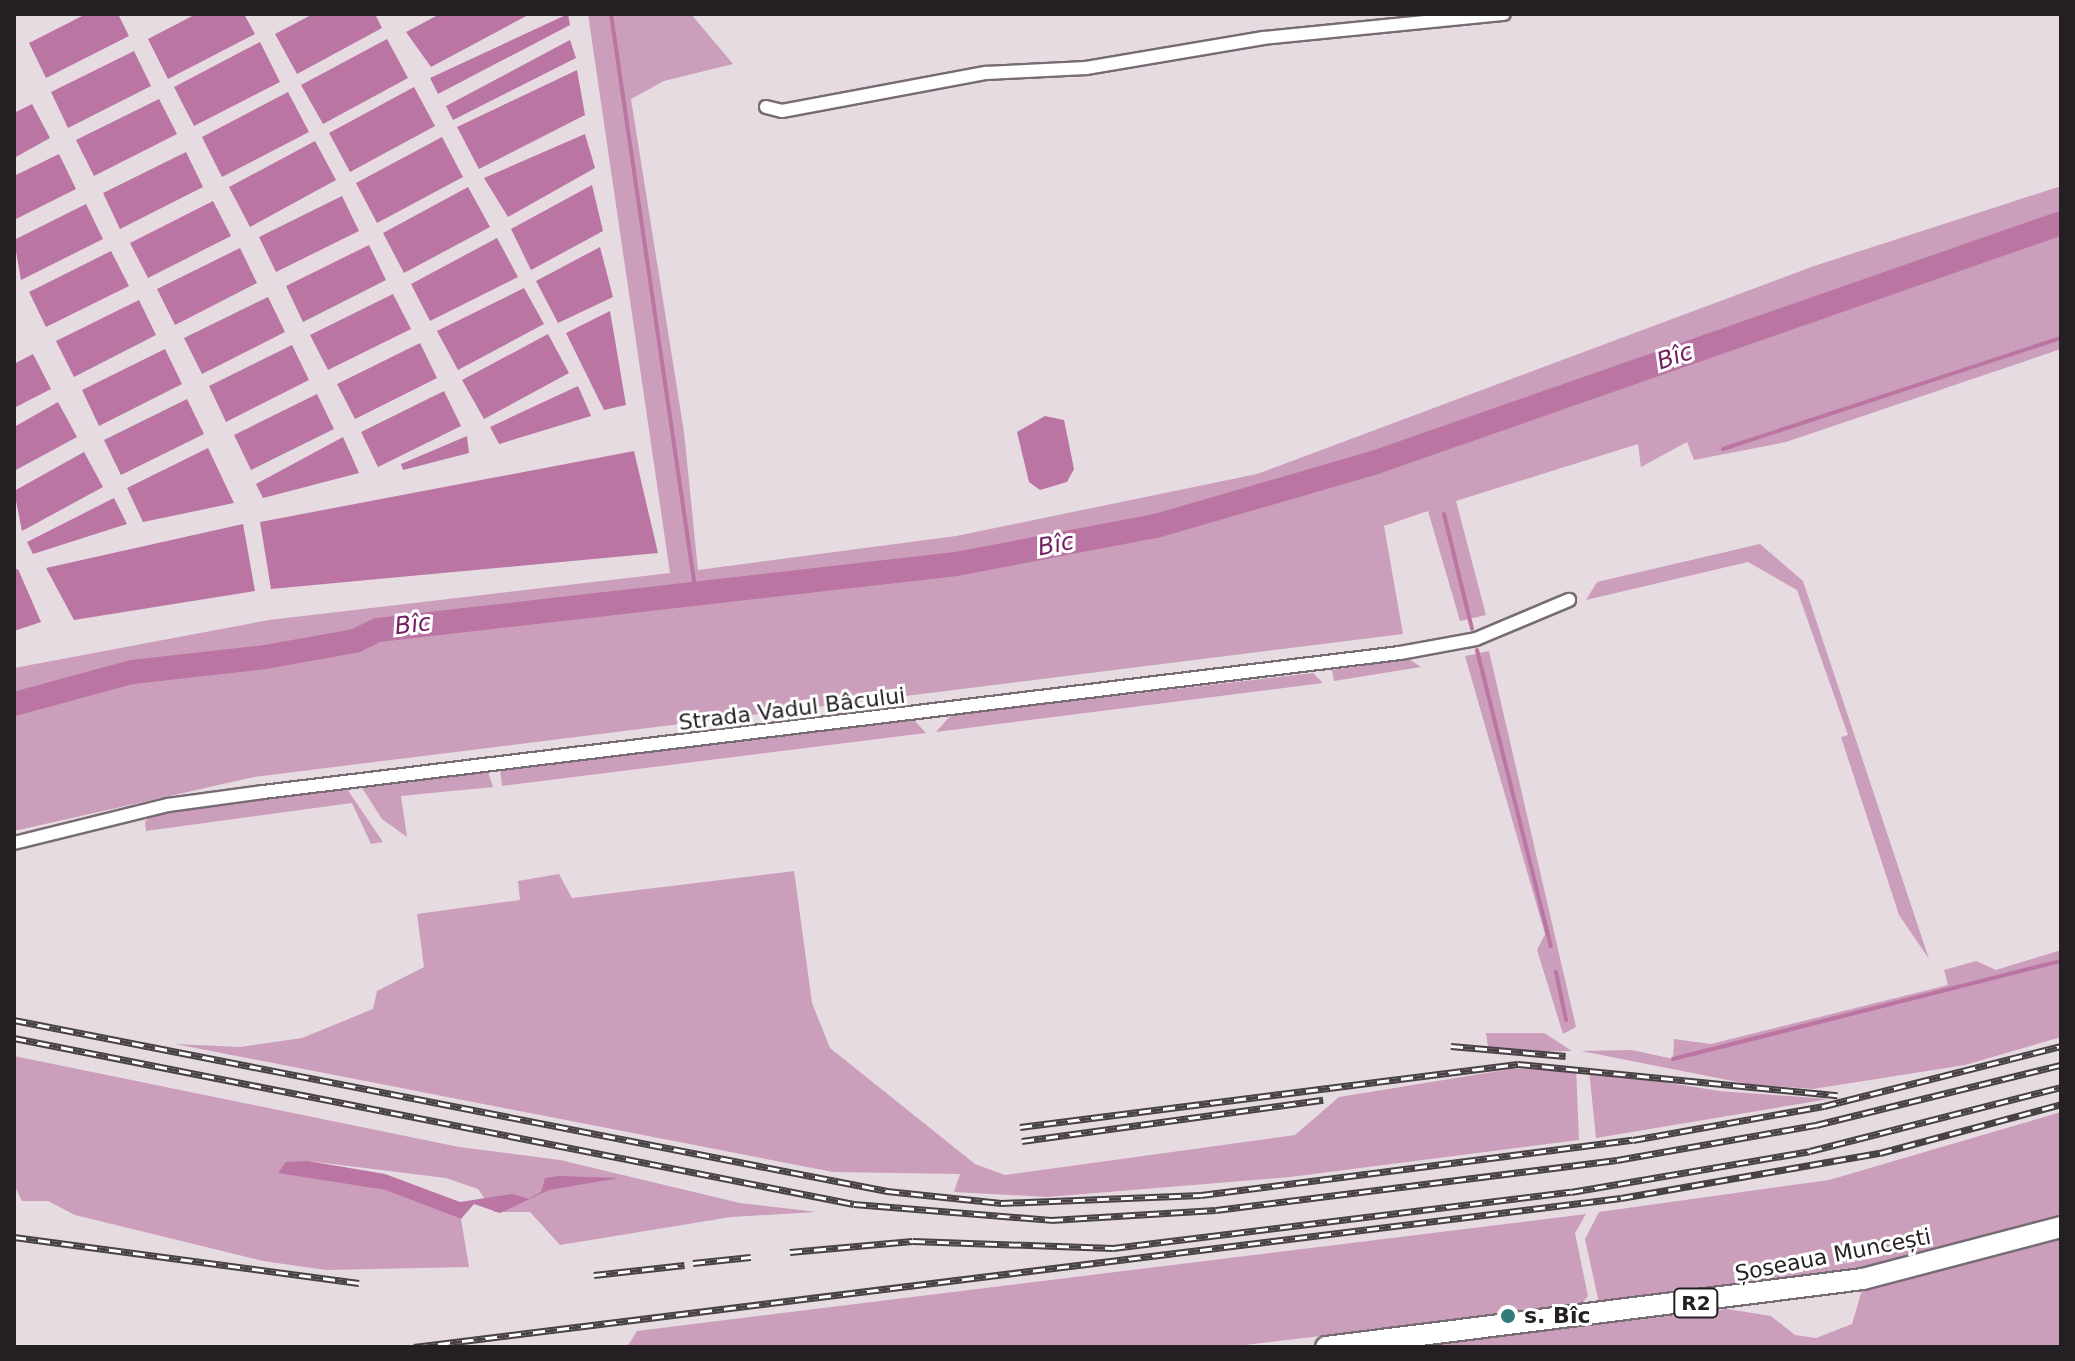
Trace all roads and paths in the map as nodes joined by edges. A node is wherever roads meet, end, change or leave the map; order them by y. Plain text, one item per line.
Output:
1 (1504, 14) edge
2 (766, 107) dead end
3 (1569, 600) dead end
4 (14, 843) edge
5 (2061, 1227) edge
6 (1326, 1347) edge

1 - 2 street
3 - 4 street, Strada Vadul Bâcului
5 - 6 main road, Șoseaua Muncești / R2

